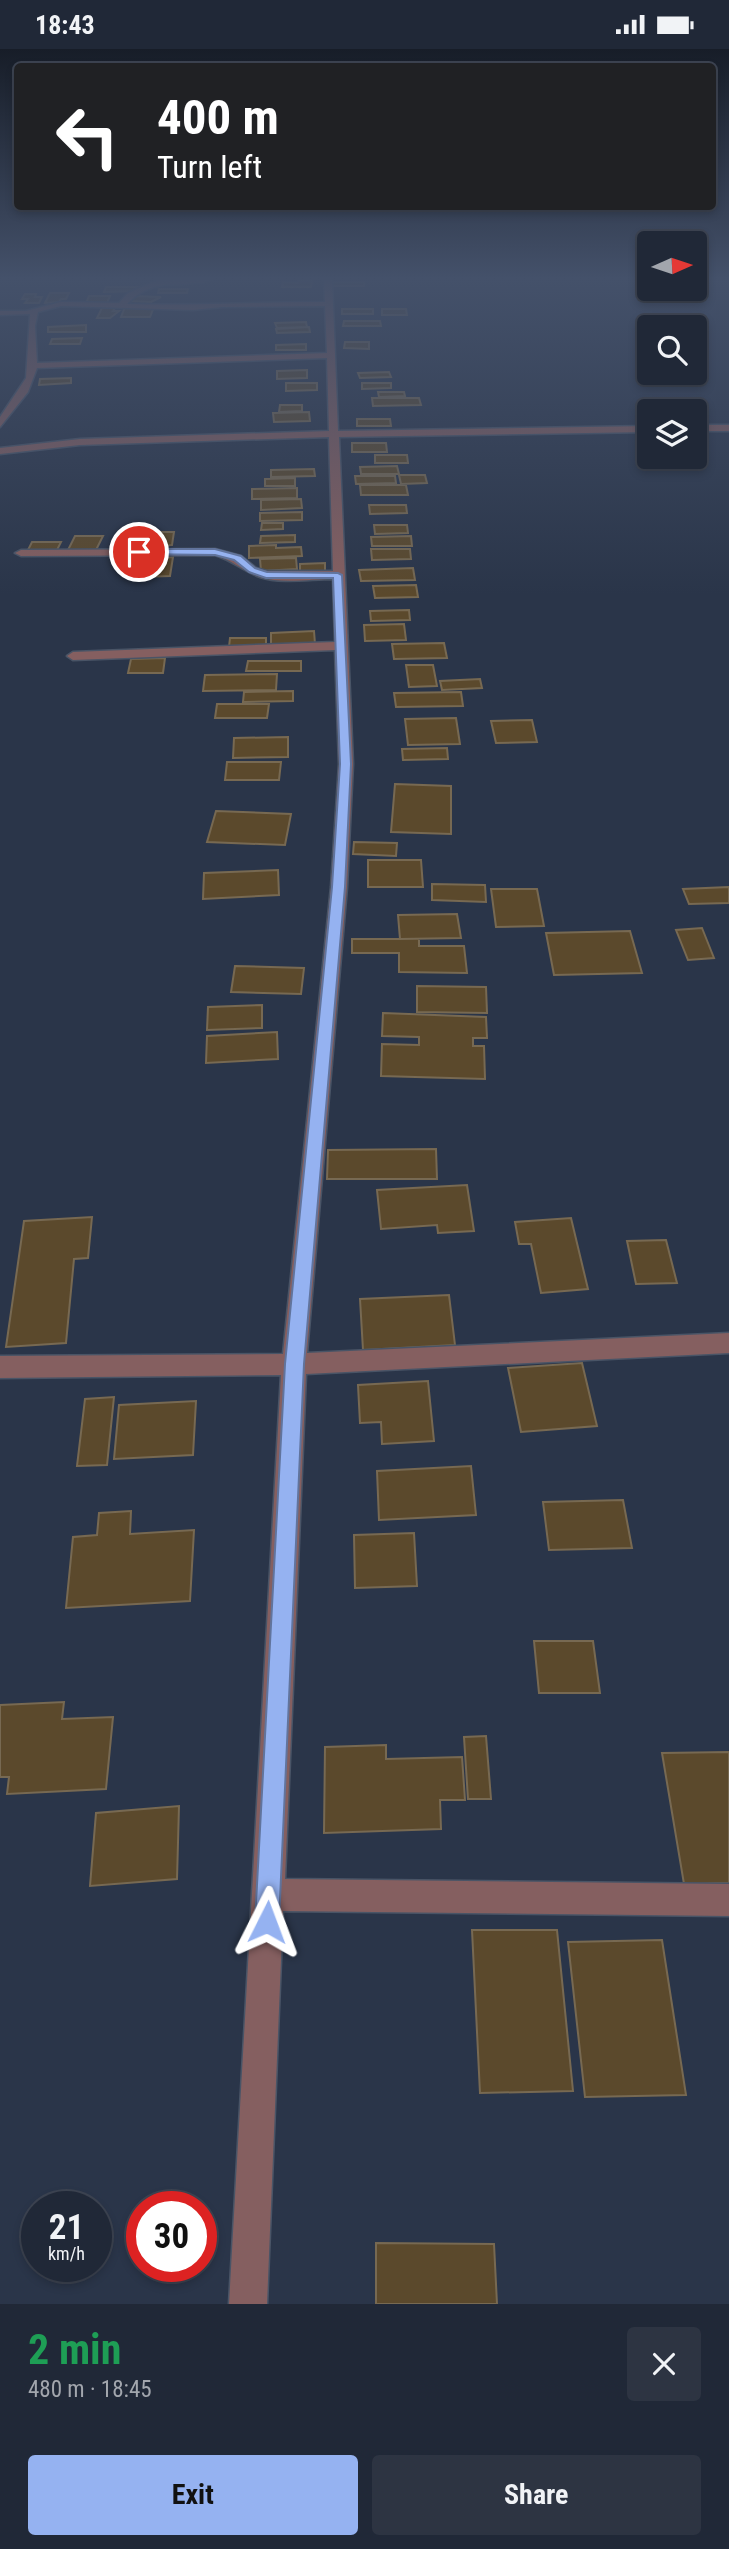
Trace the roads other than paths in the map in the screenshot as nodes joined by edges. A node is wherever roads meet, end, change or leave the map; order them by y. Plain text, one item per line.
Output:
1 (27, 384) edge
2 (331, 384) edge
3 (0, 424) edge
4 (707, 428) edge
5 (729, 428) edge
6 (637, 429) edge
7 (332, 434) junction
8 (0, 451) edge
9 (21, 553) dead end
10 (338, 575) junction
11 (341, 646) junction
12 (72, 656) dead end
13 (729, 1343) edge
14 (295, 1364) junction
15 (0, 1367) edge
16 (268, 1895) junction
17 (729, 1900) edge
18 (248, 2304) edge

1 - 3 street
2 - 7 street
4 - 5 street
6 - 7 street
7 - 8 street
7 - 10 street
9 - 10 street
10 - 11 street
11 - 12 street
11 - 14 street
13 - 14 street
14 - 15 street
14 - 16 street
16 - 17 street
16 - 18 street

